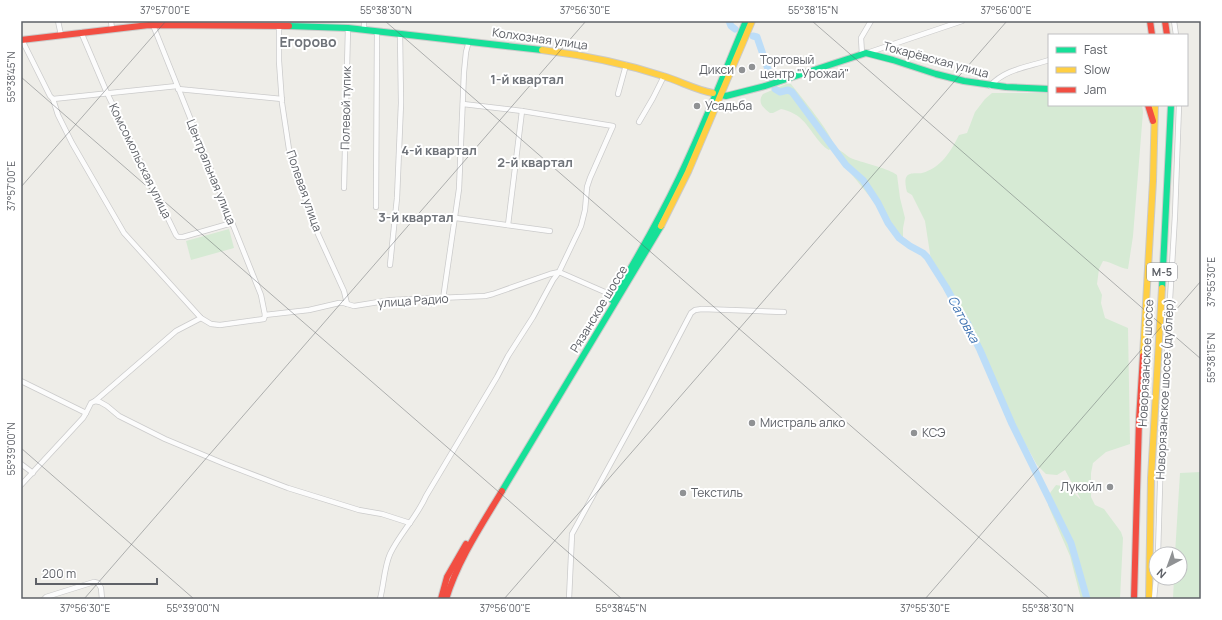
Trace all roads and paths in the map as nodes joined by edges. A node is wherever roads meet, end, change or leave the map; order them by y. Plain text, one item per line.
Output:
1 (58, 21) edge
2 (111, 21) edge
3 (364, 21) edge
4 (746, 21) edge
5 (752, 21) edge
6 (871, 21) edge
7 (962, 21) edge
8 (1150, 21) edge
9 (1165, 21) edge
10 (1174, 21) edge
11 (167, 23) edge
12 (270, 23) edge
13 (328, 24) edge
14 (153, 25) junction
15 (279, 26) junction
16 (348, 28) junction
17 (112, 29) junction
18 (364, 30) junction
19 (377, 31) junction
20 (80, 32) junction
21 (400, 34) junction
22 (1152, 34) edge
23 (1167, 34) edge
24 (1176, 34) edge
25 (61, 35) junction
26 (21, 40) edge
27 (469, 41) junction
28 (864, 54) junction
29 (1048, 60) edge
30 (626, 65) junction
31 (664, 76) junction
32 (990, 86) junction
33 (178, 87) junction
34 (1048, 89) edge
35 (107, 93) junction
36 (618, 94) dead end
37 (718, 95) junction
38 (53, 99) junction
39 (282, 99) junction
40 (463, 104) junction
41 (1148, 106) edge
42 (1155, 106) edge
43 (1171, 106) edge
44 (1179, 106) edge
45 (522, 110) junction
46 (639, 122) dead end
47 (1155, 127) junction
48 (344, 188) dead end
49 (376, 207) dead end
50 (456, 218) junction
51 (232, 224) junction
52 (508, 225) junction
53 (550, 231) dead end
54 (390, 265) dead end
55 (559, 272) junction
56 (614, 296) junction
57 (443, 298) junction
58 (347, 304) junction
59 (784, 312) dead end
60 (264, 317) junction
61 (201, 318) junction
62 (21, 381) edge
63 (95, 401) junction
64 (85, 414) junction
65 (21, 464) edge
66 (32, 473) junction
67 (21, 485) edge
68 (410, 523) junction
69 (1158, 546) edge
70 (1155, 586) edge
71 (44, 599) edge
72 (102, 599) edge
73 (380, 599) edge
74 (441, 599) edge
75 (446, 599) edge
76 (569, 599) edge
77 (1134, 599) edge
78 (1149, 599) edge
79 (1154, 599) edge

1 - 25 street
2 - 17 street
3 - 18 street
4 - 37 main road, Рязанское шоссе
5 - 37 main road, Рязанское шоссе
6 - 28 street
7 - 28 street
8 - 22 main road
9 - 23 main road
10 - 24 street
11 - 12 main road, Колхозная улица
11 - 14 main road, Колхозная улица
12 - 15 main road, Колхозная улица
13 - 15 main road, Колхозная улица
13 - 16 main road, Колхозная улица
14 - 17 main road, Колхозная улица
14 - 33 street, Центральная улица
15 - 39 street, Полевая улица
16 - 18 main road, Колхозная улица
16 - 48 street, Полевой тупик
17 - 20 main road, Колхозная улица
18 - 19 main road, Колхозная улица
19 - 21 main road, Колхозная улица
19 - 49 street
20 - 25 main road, Колхозная улица
20 - 35 street, Комсомольская улица
21 - 27 main road, Колхозная улица
21 - 54 street
25 - 26 main road, Колхозная улица
26 - 38 street
27 - 30 main road, Колхозная улица
27 - 40 street
28 - 32 main road, Токарёвская улица
28 - 37 main road
29 - 32 street
30 - 31 main road, Колхозная улица
30 - 36 street
31 - 37 main road, Колхозная улица
31 - 46 street
32 - 34 main road, Токарёвская улица
33 - 35 street
33 - 39 street
33 - 51 street, Центральная улица
35 - 38 street
35 - 51 street, Комсомольская улица
37 - 56 main road, Рязанское шоссе
37 - 75 main road, Рязанское шоссе
38 - 61 street
39 - 58 street, Полевая улица
40 - 45 street
40 - 50 street
41 - 47 main road
42 - 47 main road, Новорязанское шоссе / М-5
43 - 78 main road, Новорязанское шоссе / М-5
44 - 69 street, Новорязанское шоссе (дублёр)
45 - 52 street
45 - 55 street
47 - 77 main road, Новорязанское шоссе / М-5
50 - 52 street
50 - 57 street
51 - 60 street, Центральная улица
52 - 53 street
55 - 56 street
55 - 57 street, улица Радио
55 - 68 street
56 - 74 main road, Рязанское шоссе
57 - 58 street, улица Радио
58 - 60 street, улица Радио
59 - 76 street
60 - 61 street, улица Радио
61 - 63 street
62 - 64 street
63 - 64 street
63 - 68 street
64 - 66 street
65 - 66 street
66 - 67 street
68 - 73 street
70 - 79 street
71 - 72 street

